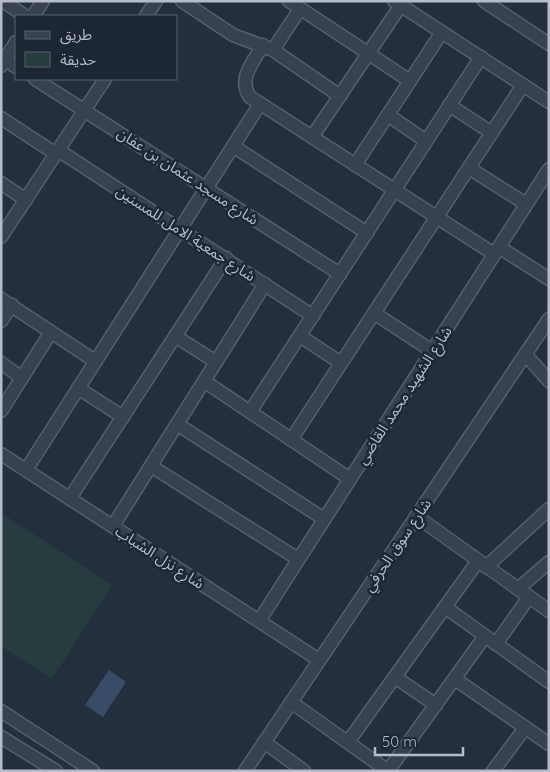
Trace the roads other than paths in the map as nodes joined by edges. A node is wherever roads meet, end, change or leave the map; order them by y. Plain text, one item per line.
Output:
1 (3, 1) edge
2 (43, 1) edge
3 (156, 1) edge
4 (182, 1) edge
5 (289, 1) edge
6 (484, 1) edge
7 (398, 3) edge
8 (300, 9) junction
9 (24, 15) edge
10 (34, 15) edge
11 (147, 15) edge
12 (442, 32) junction
13 (15, 44) edge
14 (549, 44) edge
15 (268, 47) junction
16 (368, 54) junction
17 (480, 57) junction
18 (6, 62) edge
19 (37, 80) edge
20 (104, 80) edge
21 (410, 81) junction
22 (523, 85) junction
23 (340, 96) junction
24 (549, 102) edge
25 (260, 104) junction
26 (449, 106) junction
27 (85, 110) junction
28 (388, 115) junction
29 (1, 118) edge
30 (492, 133) junction
31 (312, 137) junction
32 (426, 141) junction
33 (233, 146) junction
34 (57, 152) junction
35 (355, 165) junction
36 (469, 168) junction
37 (549, 169) edge
38 (1, 183) edge
39 (206, 188) junction
40 (394, 190) junction
41 (26, 200) junction
42 (526, 204) junction
43 (436, 217) junction
44 (180, 229) junction
45 (367, 233) junction
46 (1, 237) edge
47 (496, 251) junction
48 (226, 258) junction
49 (340, 274) junction
50 (549, 279) edge
51 (265, 284) junction
52 (6, 302) edge
53 (374, 313) junction
54 (313, 316) junction
55 (549, 318) edge
56 (1, 321) edge
57 (51, 332) junction
58 (175, 336) junction
59 (300, 336) junction
60 (432, 350) junction
61 (525, 354) junction
62 (95, 361) junction
63 (216, 362) junction
64 (1, 363) edge
65 (341, 363) junction
66 (22, 378) junction
67 (204, 381) junction
68 (549, 381) edge
69 (78, 388) junction
70 (1, 412) edge
71 (250, 412) junction
72 (123, 417) junction
73 (177, 424) junction
74 (291, 440) junction
75 (1, 454) edge
76 (151, 466) junction
77 (26, 470) junction
78 (350, 479) junction
79 (70, 498) junction
80 (549, 509) edge
81 (416, 516) junction
82 (324, 519) junction
83 (113, 526) junction
84 (298, 559) junction
85 (549, 562) edge
86 (482, 564) junction
87 (518, 589) junction
88 (530, 597) junction
89 (445, 607) junction
90 (549, 611) edge
91 (259, 621) junction
92 (485, 636) junction
93 (496, 644) junction
94 (319, 660) junction
95 (395, 677) junction
96 (455, 679) junction
97 (549, 682) edge
98 (291, 702) junction
99 (436, 706) junction
100 (1, 711) edge
101 (525, 728) junction
102 (2, 738) edge
103 (264, 742) junction
104 (348, 742) junction
105 (549, 744) edge
106 (86, 768) edge
107 (56, 771) edge
108 (245, 771) edge
109 (304, 771) edge
110 (388, 771) edge
111 (493, 771) edge

1 - 9 street
2 - 10 street
3 - 11 street
4 - 15 street
5 - 8 street
6 - 14 street
7 - 12 street
7 - 16 street
8 - 15 street
8 - 16 street
12 - 17 street
12 - 21 street
13 - 18 street
15 - 23 street
15 - 25 street
16 - 21 street
16 - 23 street
17 - 22 street
17 - 26 street
19 - 27 street, شارع مسجد عثمان بن عفان
20 - 27 street
21 - 28 street
22 - 24 street
22 - 30 street
23 - 31 street
25 - 31 street
25 - 33 street
26 - 30 street
26 - 32 street
27 - 34 street
27 - 39 street, شارع مسجد عثمان بن عفان
28 - 32 street
28 - 35 street
29 - 34 street, شارع جمعية الامل للمسنين
30 - 36 street
31 - 35 street
32 - 40 street
33 - 39 street
33 - 45 street
34 - 41 street
34 - 44 street, شارع جمعية الامل للمسنين
35 - 40 street
36 - 42 street
36 - 43 street
37 - 42 street, شارع الشهيد محمد القاضي
38 - 41 street
39 - 44 street
39 - 49 street, شارع مسجد عثمان بن عفان
40 - 43 street
40 - 45 street
41 - 46 street
42 - 47 street, شارع الشهيد محمد القاضي
43 - 47 street
43 - 53 street
44 - 48 street, شارع جمعية الامل للمسنين
44 - 62 street
45 - 49 street
47 - 50 street
47 - 60 street, شارع الشهيد محمد القاضي
48 - 51 street, شارع جمعية الامل للمسنين
48 - 58 street
49 - 54 street
51 - 54 street, شارع جمعية الامل للمسنين
51 - 63 street
52 - 56 street
52 - 57 street
53 - 60 street
53 - 65 street
54 - 59 street
55 - 61 street, شارع سوق الحرفي
57 - 62 street
57 - 66 street
58 - 63 street
58 - 72 street
59 - 65 street
59 - 71 street
60 - 78 street, شارع الشهيد محمد القاضي
61 - 68 street
61 - 81 street, شارع سوق الحرفي
62 - 69 street
63 - 67 street
64 - 66 street
65 - 74 street
66 - 70 street
67 - 71 street
67 - 73 street
69 - 72 street
69 - 77 street
71 - 74 street
72 - 79 street
73 - 76 street
73 - 82 street
74 - 78 street
75 - 77 street, شارع نزل الشباب
76 - 83 street
76 - 84 street
77 - 79 street, شارع نزل الشباب
78 - 82 street, شارع الشهيد محمد القاضي
79 - 83 street, شارع نزل الشباب
80 - 86 street
81 - 86 street
81 - 94 street, شارع سوق الحرفي
82 - 84 street, شارع الشهيد محمد القاضي
83 - 91 street, شارع نزل الشباب
84 - 91 street, شارع الشهيد محمد القاضي
85 - 87 street
86 - 87 street
86 - 89 street
87 - 88 street
88 - 90 street
88 - 93 street
89 - 92 street
89 - 95 street
91 - 94 street, شارع نزل الشباب
92 - 93 street
92 - 96 street
93 - 97 street
94 - 98 street, شارع سوق الحرفي
95 - 99 street
95 - 104 street
96 - 99 street
96 - 101 street
98 - 103 street, شارع سوق الحرفي
98 - 104 street
99 - 110 street
100 - 106 street
101 - 105 street
101 - 111 street
102 - 107 street
103 - 108 street, شارع سوق الحرفي
103 - 109 street
104 - 110 street

